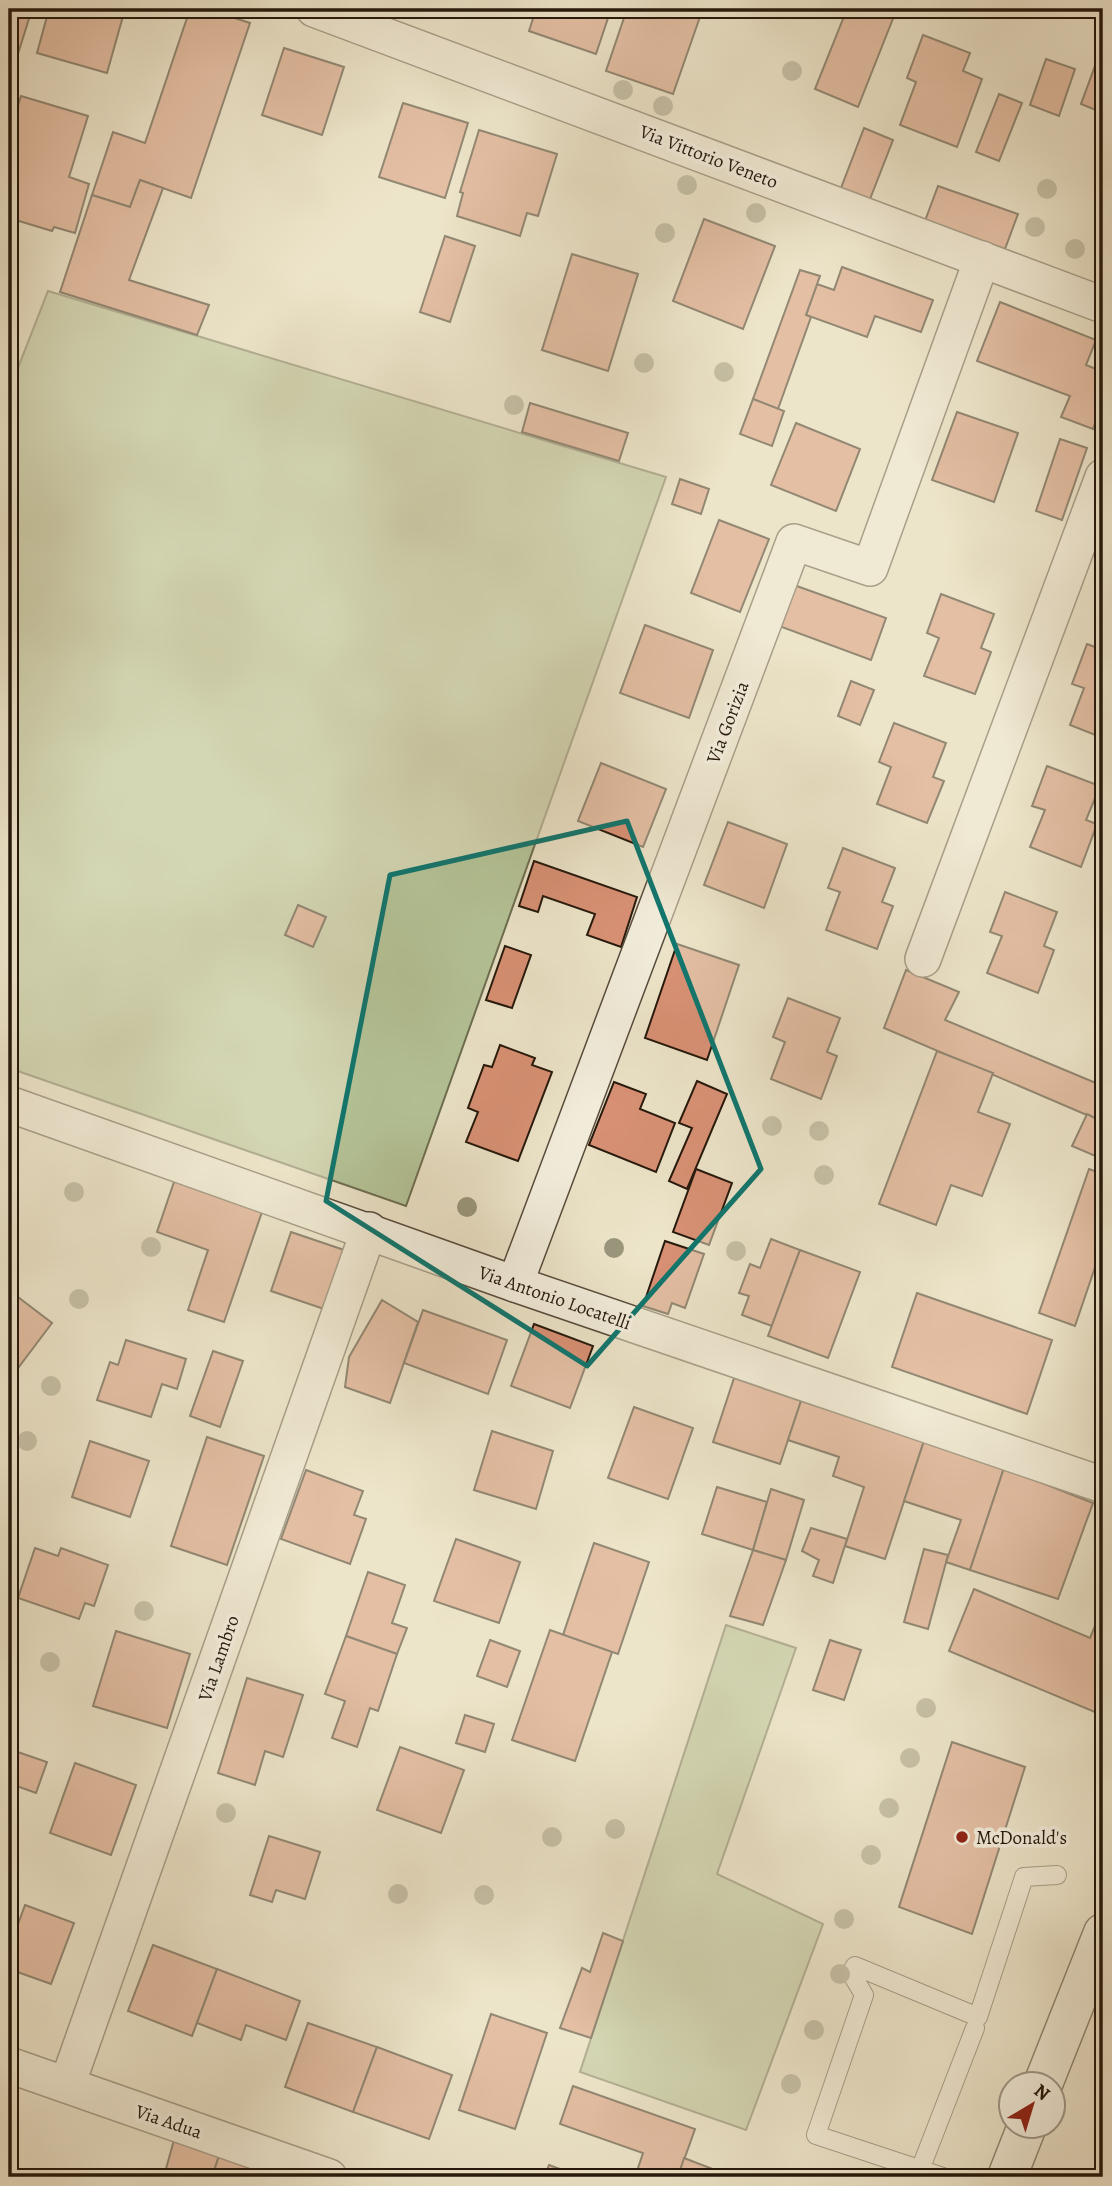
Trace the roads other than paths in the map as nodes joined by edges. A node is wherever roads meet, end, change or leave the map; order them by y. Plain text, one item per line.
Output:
1 (314, 9) edge
2 (398, 23) edge
3 (982, 259) junction
4 (1103, 305) edge
5 (1103, 477) edge
6 (923, 959) dead end
7 (9, 1104) edge
8 (369, 1230) junction
9 (516, 1284) junction
10 (1103, 1485) edge
11 (1057, 1875) dead end
12 (1103, 1933) edge
13 (975, 2028) dead end
14 (9, 2065) edge
15 (1049, 2070) edge
16 (67, 2085) junction
17 (1022, 2140) edge
18 (920, 2170) junction
19 (330, 2177) edge
20 (943, 2177) edge
21 (1007, 2177) edge

1 - 2 street, Via Vittorio Veneto
2 - 3 street, Via Vittorio Veneto
3 - 4 street, Via Vittorio Veneto
3 - 9 street, Via Gorizia
5 - 6 street
7 - 8 street, Via Antonio Locatelli
8 - 9 street, Via Antonio Locatelli
8 - 16 street, Via Lambro
9 - 10 street, Via Antonio Locatelli
11 - 18 lane
12 - 15 main road
13 - 18 lane
14 - 16 street, Via Adua
16 - 19 street, Via Adua
17 - 21 main road
18 - 20 lane

